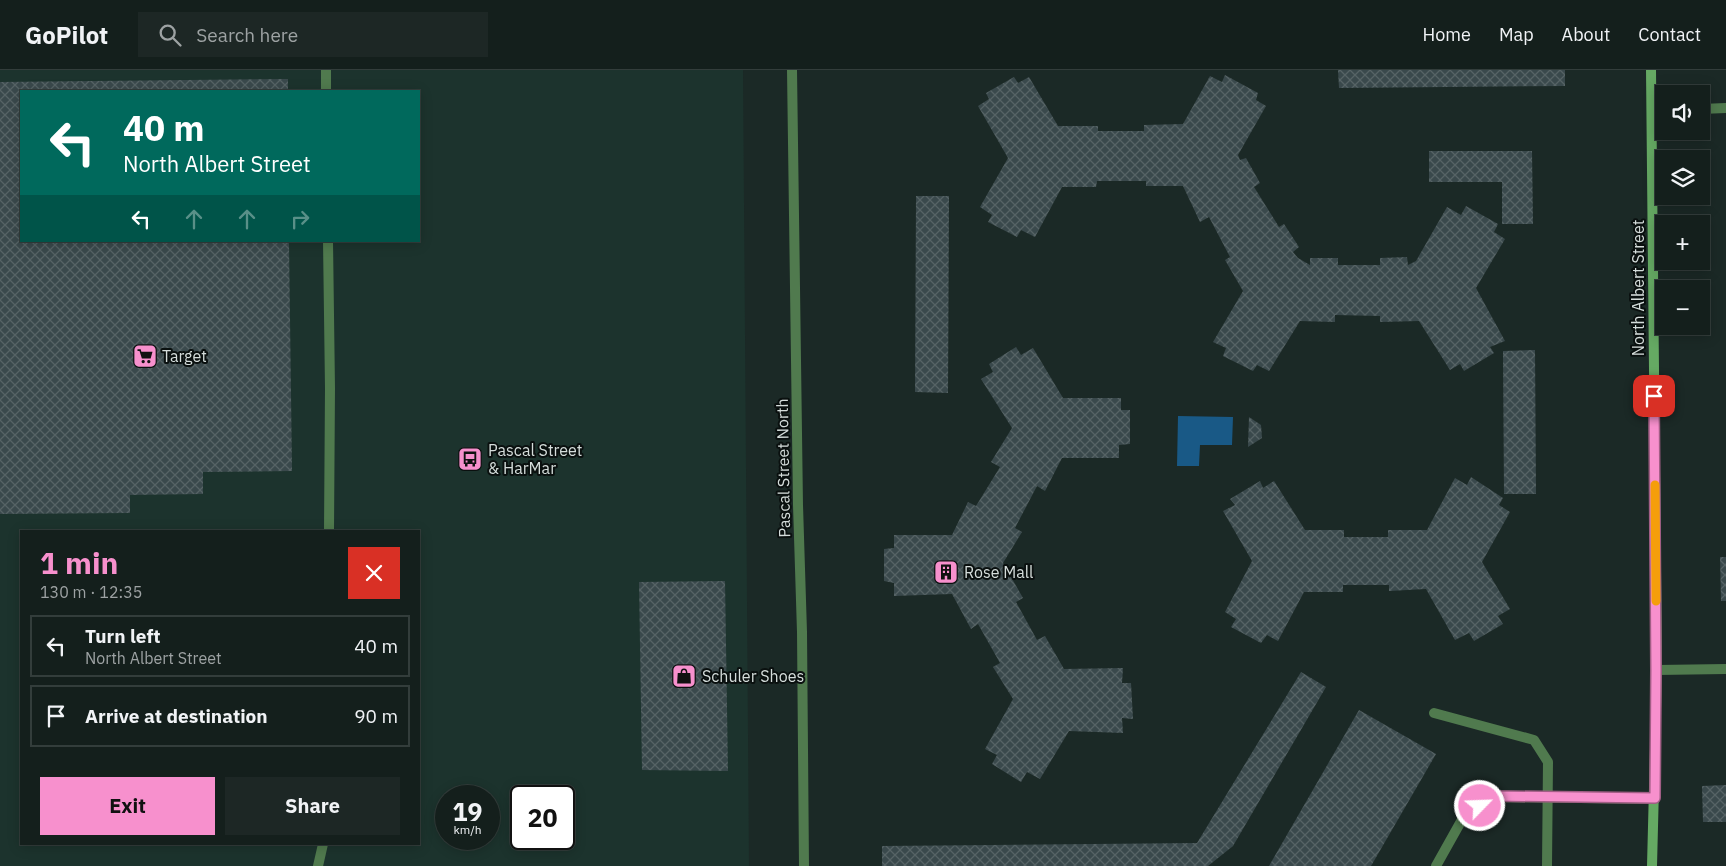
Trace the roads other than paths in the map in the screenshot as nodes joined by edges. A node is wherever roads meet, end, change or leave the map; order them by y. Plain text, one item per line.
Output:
1 (326, 70) edge
2 (792, 70) edge
3 (1651, 70) edge
4 (326, 90) edge
5 (1726, 108) edge
6 (1710, 109) edge
7 (1652, 110) joint
8 (328, 242) edge
9 (329, 530) edge
10 (1726, 669) edge
11 (1656, 670) junction
12 (1434, 713) dead end
13 (1548, 798) junction
14 (1655, 798) junction
15 (323, 845) edge
16 (318, 866) edge
17 (804, 866) edge
18 (1436, 866) edge
19 (1547, 866) edge
20 (1652, 866) edge

1 - 4 street
2 - 17 street, Pascal Street North
3 - 7 street, North Albert Street
5 - 6 street
7 - 11 street, North Albert Street
8 - 9 street
10 - 11 street
11 - 14 street, North Albert Street
12 - 13 street
13 - 14 street
13 - 18 street
13 - 19 street
14 - 20 street, North Albert Street
15 - 16 street

